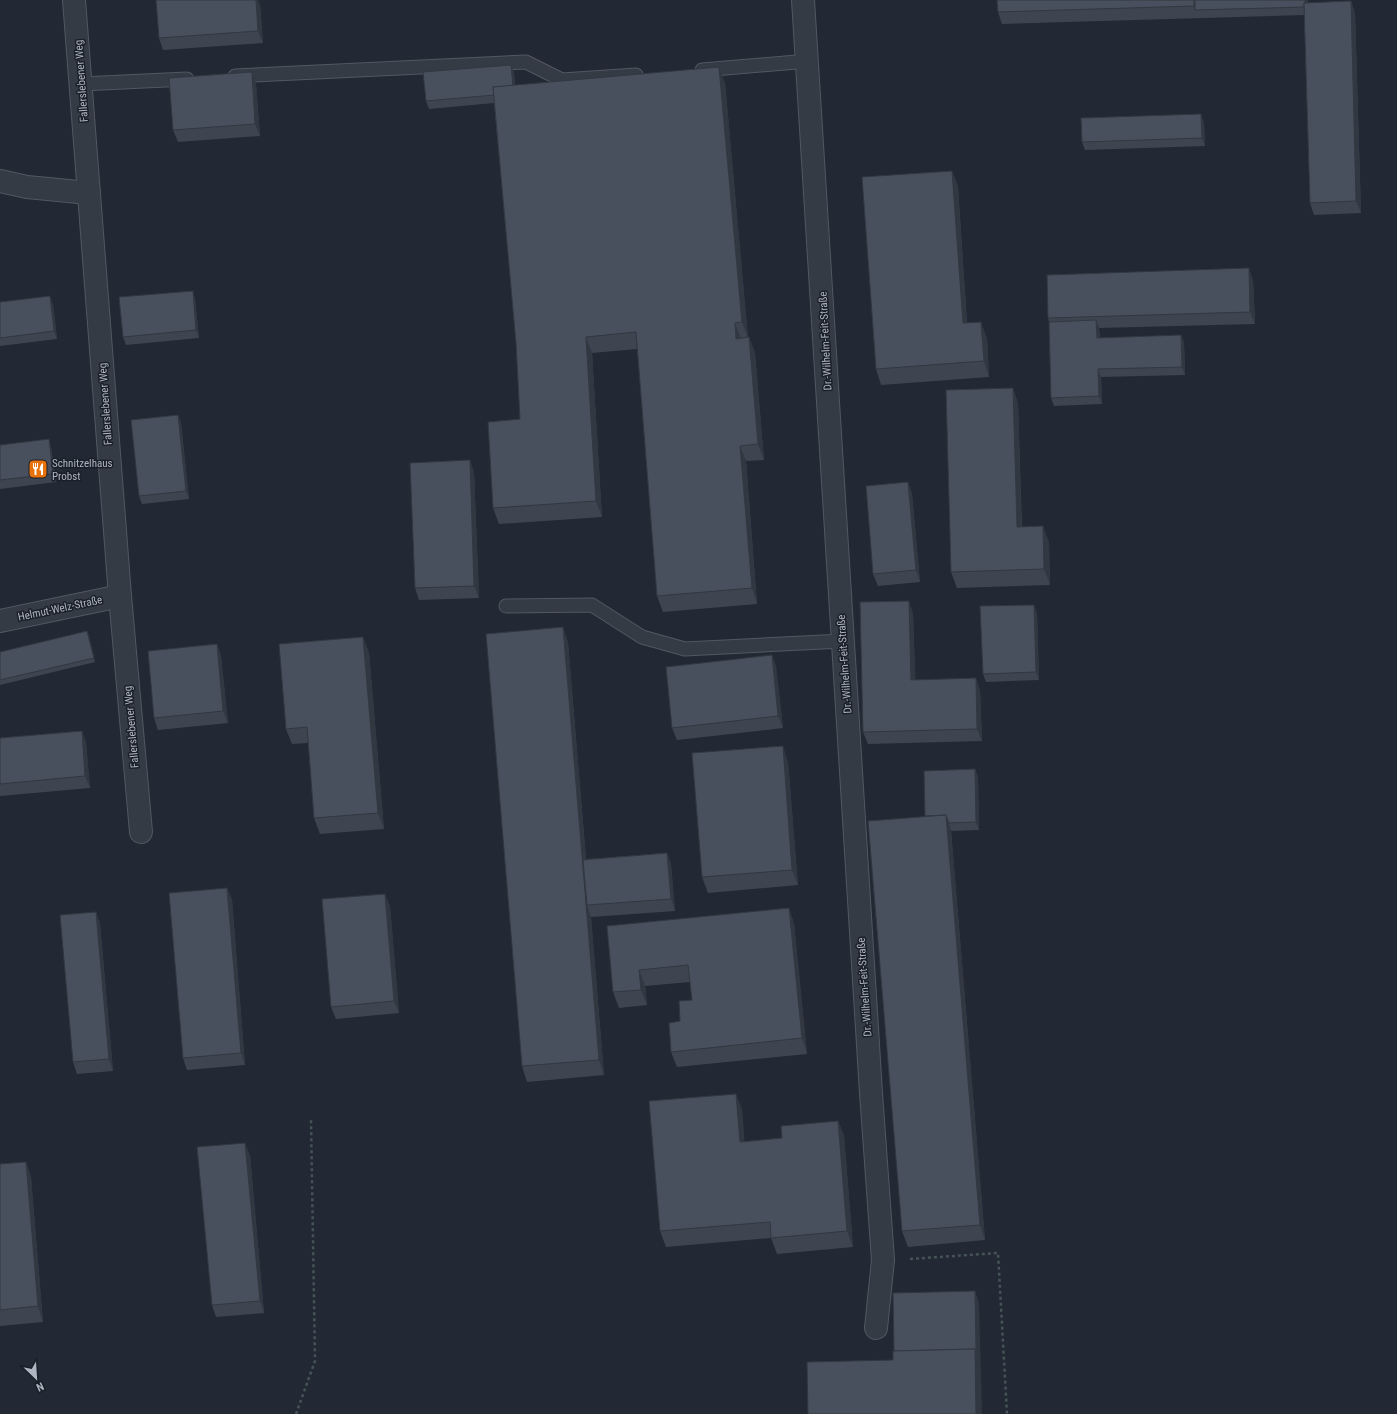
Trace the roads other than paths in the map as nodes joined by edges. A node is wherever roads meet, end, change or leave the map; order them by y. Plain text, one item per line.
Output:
1 (74, 0) edge
2 (803, 0) edge
3 (808, 61) junction
4 (687, 71) edge
5 (648, 74) edge
6 (223, 77) edge
7 (199, 78) edge
8 (81, 84) junction
9 (0, 181) edge
10 (89, 193) junction
11 (120, 596) junction
12 (506, 606) dead end
13 (0, 621) edge
14 (843, 641) junction
15 (141, 832) dead end
16 (876, 1328) dead end

1 - 8 street, Fallerslebener Weg
2 - 3 street, Dr.-Wilhelm-Feit-Straße
3 - 4 lane
3 - 14 street, Dr.-Wilhelm-Feit-Straße
5 - 6 lane
7 - 8 lane
8 - 10 street, Fallerslebener Weg
9 - 10 street
10 - 11 street, Fallerslebener Weg
11 - 13 street, Helmut-Welz-Straße
11 - 15 street, Fallerslebener Weg
12 - 14 lane
14 - 16 street, Dr.-Wilhelm-Feit-Straße

